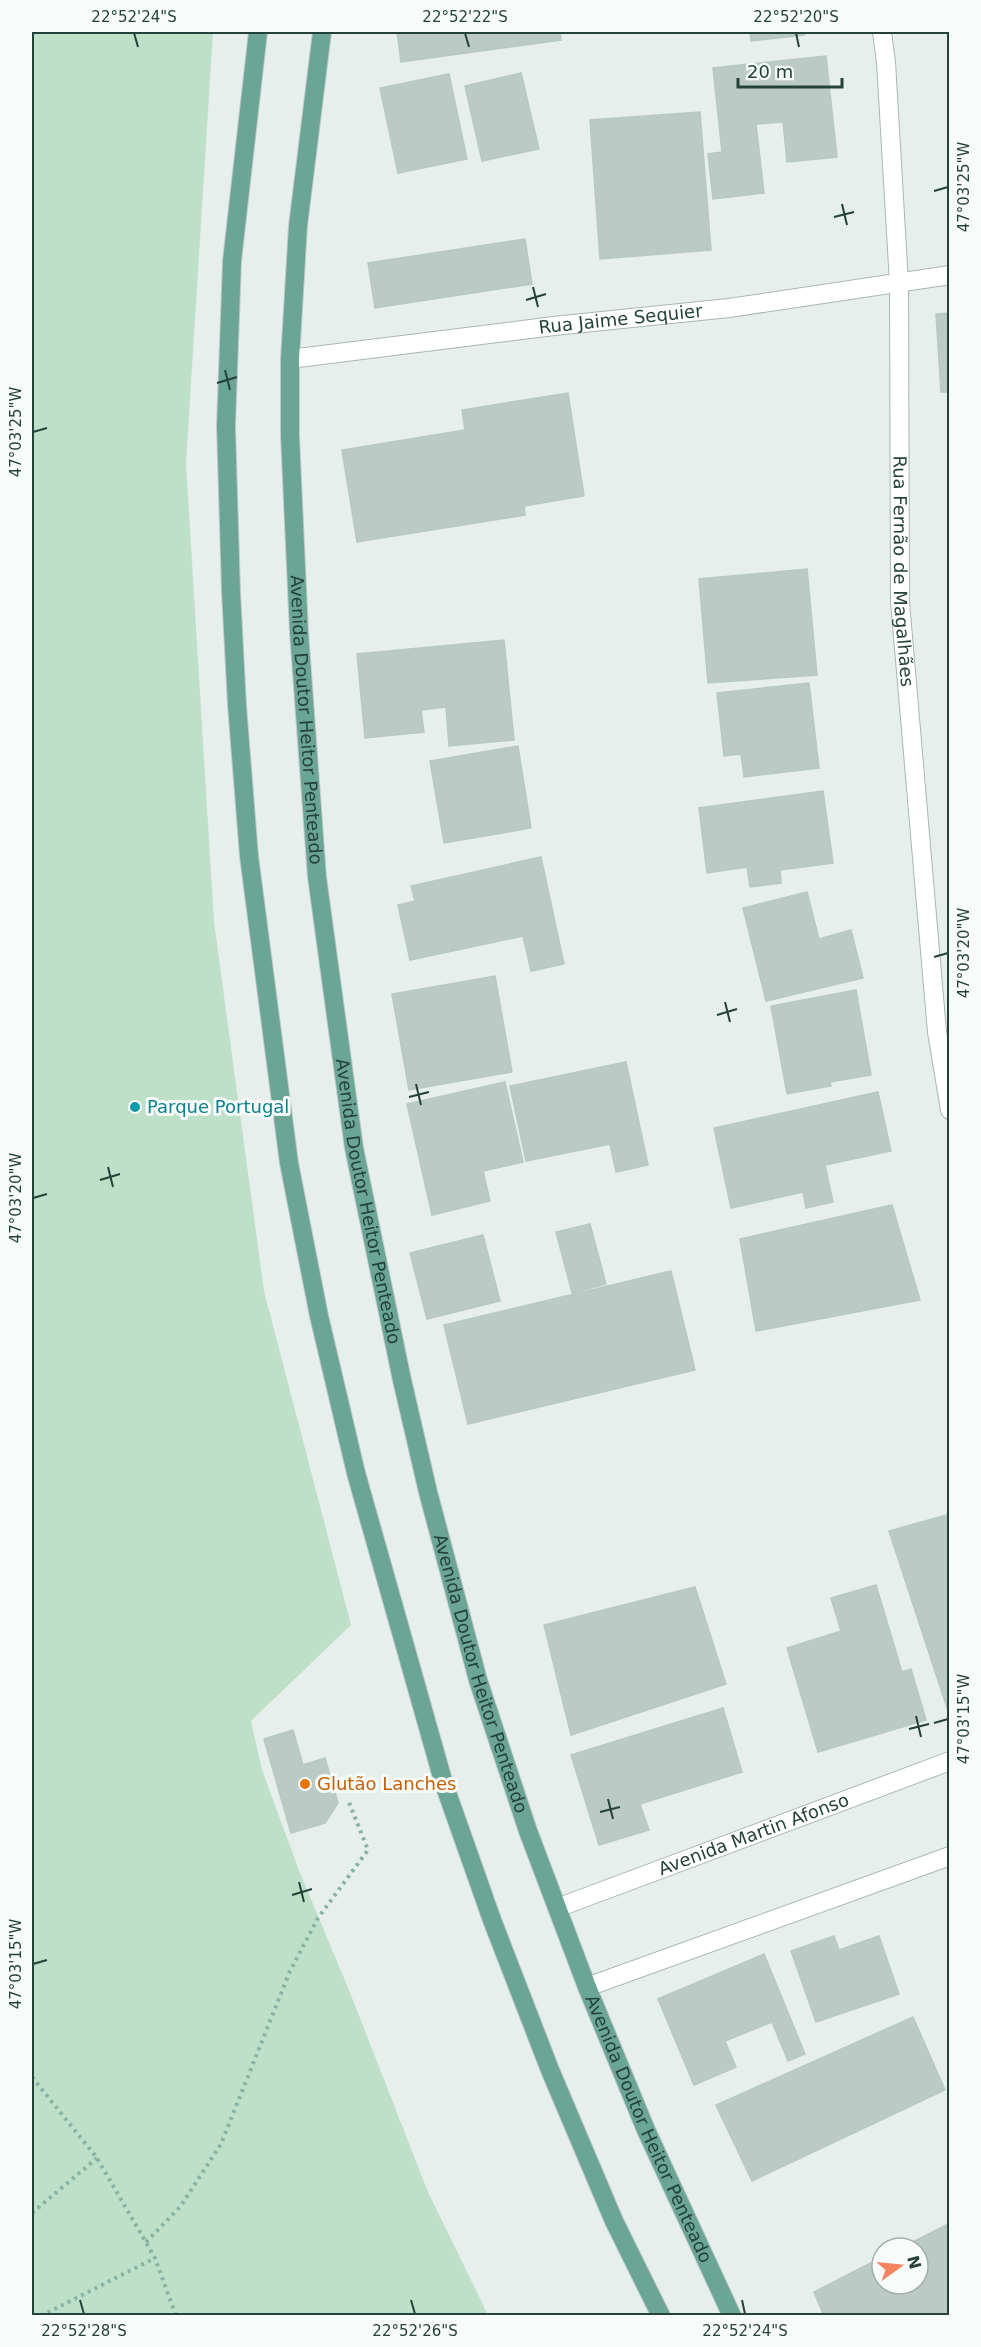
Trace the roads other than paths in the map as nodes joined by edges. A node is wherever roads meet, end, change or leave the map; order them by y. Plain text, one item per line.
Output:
1 (258, 32) edge
2 (322, 32) edge
3 (882, 32) edge
4 (950, 275) edge
5 (898, 284) junction
6 (290, 359) junction
7 (950, 1110) edge
8 (950, 1761) edge
9 (950, 1856) edge
10 (557, 1908) junction
11 (587, 1987) junction
12 (661, 2316) edge
13 (732, 2316) edge

1 - 12 main road
2 - 6 main road, Avenida Doutor Heitor Penteado
3 - 5 street, Rua Fernão de Magalhães
4 - 5 street, Rua Jaime Sequier
5 - 6 street, Rua Jaime Sequier
5 - 7 street, Rua Fernão de Magalhães
6 - 10 main road, Avenida Doutor Heitor Penteado
8 - 10 street, Avenida Martin Afonso
9 - 11 street
10 - 11 main road, Avenida Doutor Heitor Penteado
11 - 13 main road, Avenida Doutor Heitor Penteado

